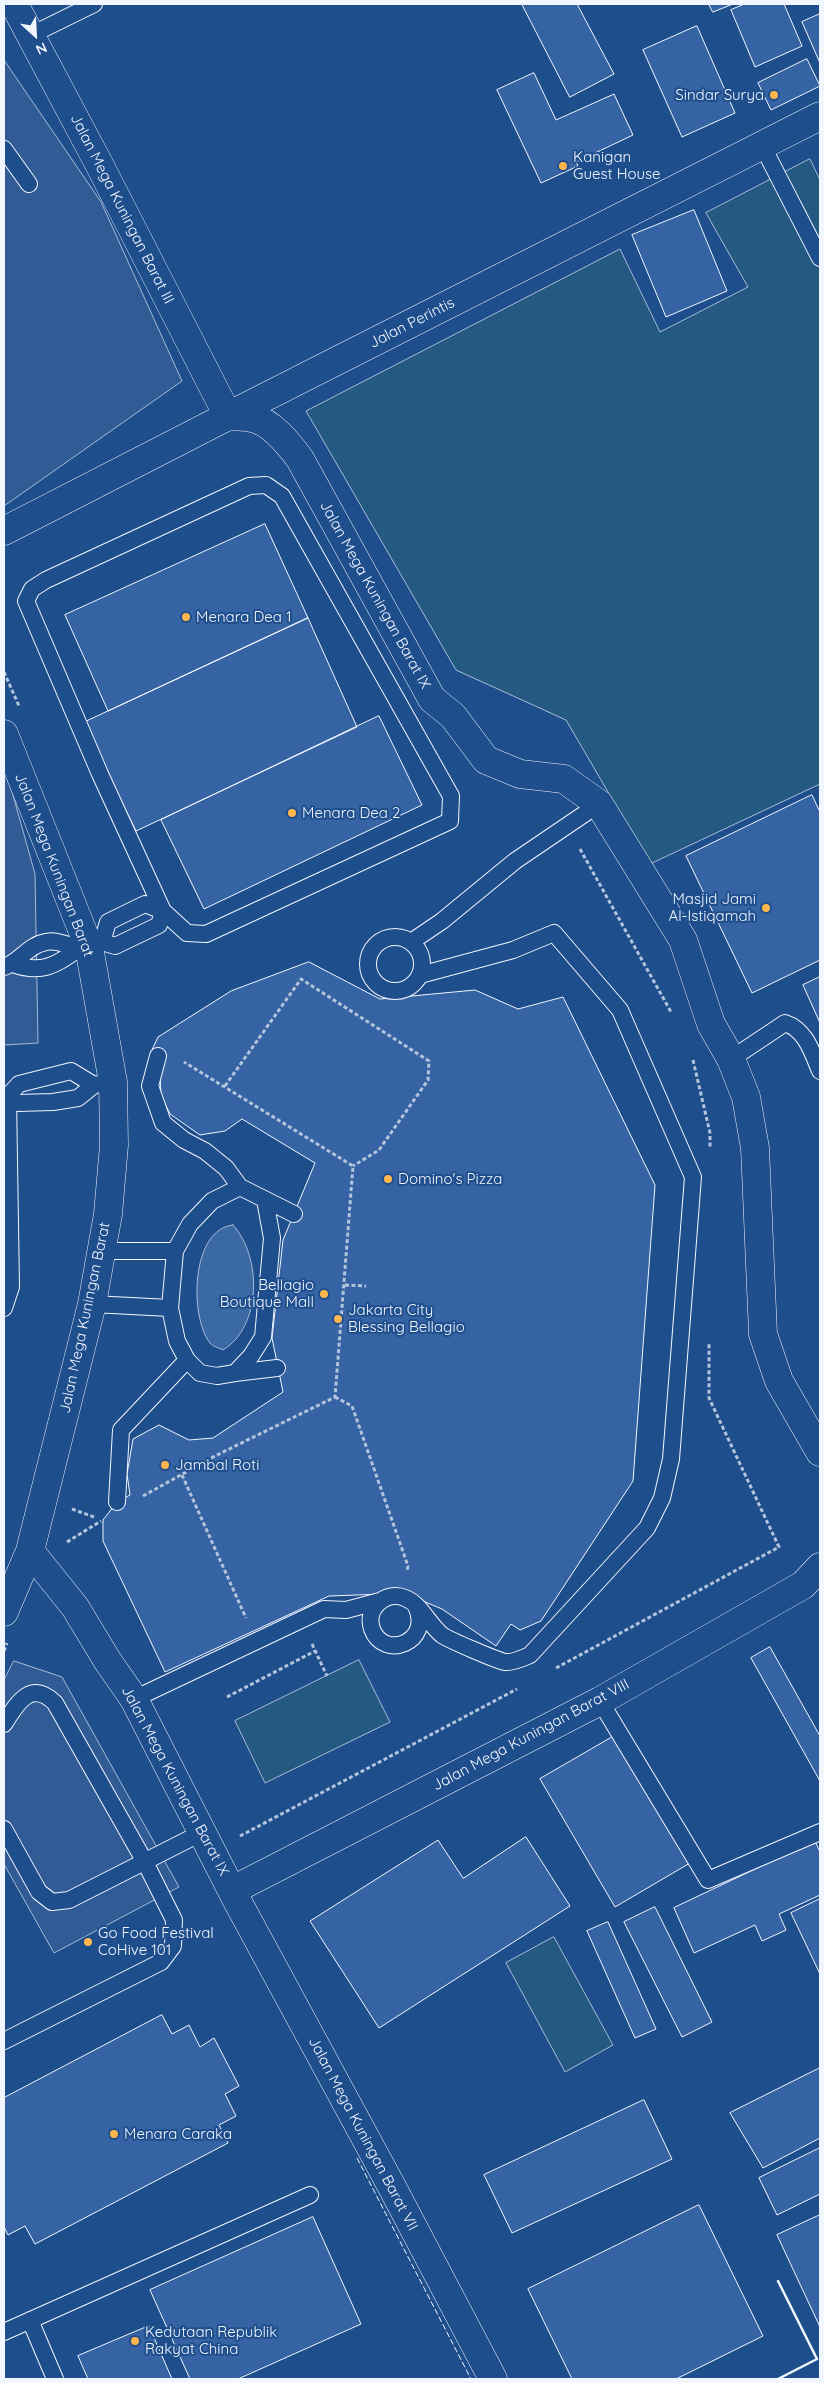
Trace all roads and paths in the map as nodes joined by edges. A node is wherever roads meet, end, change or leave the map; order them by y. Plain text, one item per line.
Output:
1 (14, 4) edge
2 (94, 4) edge
3 (31, 35) junction
4 (820, 116) edge
5 (762, 145) junction
6 (4, 149) edge
7 (29, 184) dead end
8 (820, 258) edge
9 (228, 416) junction
10 (4, 530) edge
11 (362, 570) junction
12 (333, 586) junction
13 (4, 734) edge
14 (599, 804) junction
15 (568, 826) junction
16 (163, 912) junction
17 (411, 942) junction
18 (90, 946) junction
19 (8, 966) edge
20 (421, 967) junction
21 (674, 1018) dead end
22 (691, 1053) dead end
23 (158, 1056) dead end
24 (731, 1059) junction
25 (820, 1071) edge
26 (103, 1083) junction
27 (224, 1086) dead end
28 (6, 1096) edge
29 (710, 1153) dead end
30 (354, 1166) dead end
31 (240, 1187) junction
32 (265, 1200) junction
33 (294, 1214) dead end
34 (102, 1251) junction
35 (175, 1251) junction
36 (345, 1285) dead end
37 (366, 1286) dead end
38 (92, 1304) junction
39 (4, 1308) edge
40 (170, 1308) junction
41 (709, 1339) dead end
42 (186, 1360) junction
43 (277, 1368) dead end
44 (235, 1373) junction
45 (335, 1397) dead end
46 (820, 1452) edge
47 (182, 1475) dead end
48 (116, 1502) dead end
49 (70, 1509) dead end
50 (67, 1542) dead end
51 (30, 1551) junction
52 (820, 1567) edge
53 (407, 1574) dead end
54 (380, 1601) junction
55 (416, 1606) junction
56 (346, 1610) junction
57 (4, 1612) edge
58 (300, 1620) junction
59 (248, 1624) dead end
60 (372, 1630) junction
61 (442, 1636) junction
62 (414, 1638) junction
63 (315, 1651) junction
64 (550, 1671) dead end
65 (327, 1676) dead end
66 (524, 1685) dead end
67 (227, 1697) dead end
68 (134, 1699) junction
69 (600, 1701) junction
70 (4, 1724) edge
71 (4, 1829) edge
72 (203, 1832) junction
73 (820, 1832) edge
74 (232, 1840) dead end
75 (145, 1862) junction
76 (232, 1890) junction
77 (4, 2041) edge
78 (310, 2195) dead end
79 (30, 2320) junction
80 (4, 2332) edge
81 (55, 2379) edge
82 (493, 2379) edge

1 - 3 street, Jalan Mega Kuningan Barat III
2 - 3 lane
3 - 9 street, Jalan Mega Kuningan Barat III
4 - 5 street, Jalan Perintis
5 - 8 lane
5 - 9 street, Jalan Perintis
6 - 7 lane
9 - 10 street, Jalan Perintis
9 - 11 street, Jalan Mega Kuningan Barat IX
11 - 12 lane
11 - 14 street, Jalan Mega Kuningan Barat IX
12 - 16 lane
12 - 16 lane
13 - 18 street, Jalan Mega Kuningan Barat
14 - 15 lane
14 - 24 street, Jalan Mega Kuningan Barat IX
15 - 17 lane
15 - 21 path
16 - 18 lane
16 - 18 lane
17 - 20 lane
17 - 20 lane
18 - 19 lane
18 - 19 lane
18 - 26 street, Jalan Mega Kuningan Barat
20 - 61 lane
22 - 29 path
23 - 31 lane
24 - 25 lane
24 - 46 street, Jalan Mega Kuningan Barat IX
26 - 28 lane
26 - 28 lane
26 - 34 street, Jalan Mega Kuningan Barat
27 - 30 path
28 - 39 lane
31 - 32 lane
31 - 35 lane
32 - 33 lane
32 - 44 lane
34 - 35 lane
34 - 38 street, Jalan Mega Kuningan Barat
35 - 40 lane
36 - 37 path
38 - 40 lane
38 - 51 street, Jalan Mega Kuningan Barat
40 - 42 lane
41 - 64 path
42 - 44 lane
42 - 48 lane
43 - 44 lane
45 - 53 path
47 - 59 path
49 - 50 path
51 - 57 street, Jalan Mega Kuningan Barat
51 - 68 street, Jalan Mega Kuningan Barat IX
52 - 69 street, Jalan Mega Kuningan Barat VIII
54 - 55 lane
54 - 56 lane
54 - 60 lane
55 - 61 lane
55 - 62 lane
56 - 58 lane
56 - 60 lane
58 - 63 path
58 - 68 lane
60 - 62 lane
61 - 62 lane
63 - 65 path
63 - 67 path
66 - 74 path
68 - 72 street, Jalan Mega Kuningan Barat IX
69 - 73 lane
69 - 76 street, Jalan Mega Kuningan Barat VIII
70 - 75 lane
71 - 75 lane
72 - 75 lane
72 - 76 street, Jalan Mega Kuningan Barat IX
75 - 77 lane
76 - 82 street, Jalan Mega Kuningan Barat VII
78 - 79 lane
79 - 80 lane
79 - 81 lane

